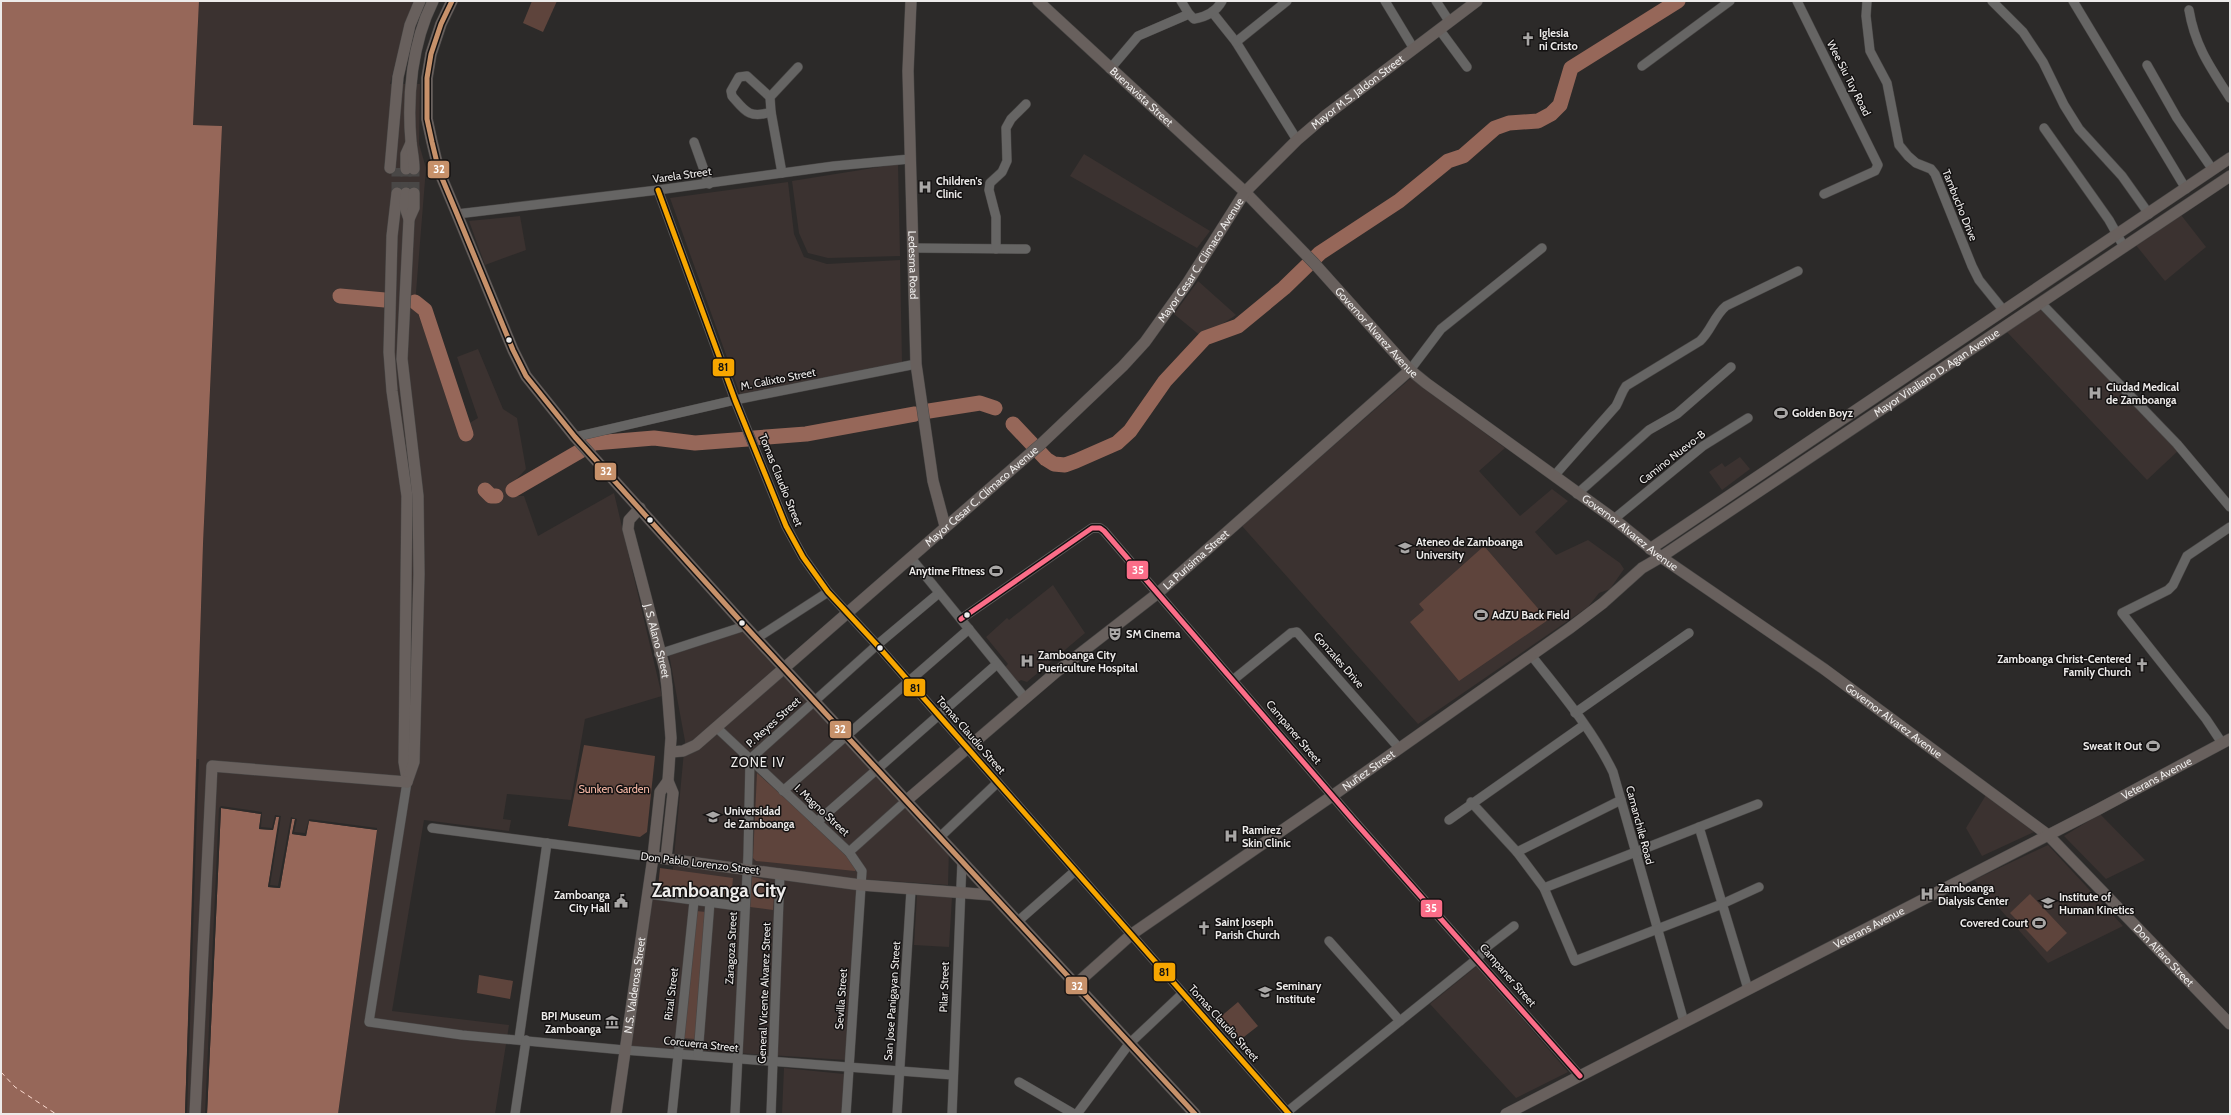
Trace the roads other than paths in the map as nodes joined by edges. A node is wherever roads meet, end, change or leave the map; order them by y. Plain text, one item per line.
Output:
1 (420, 1) edge
2 (434, 1) edge
3 (452, 1) edge
4 (911, 1) edge
5 (1038, 1) edge
6 (1181, 1) edge
7 (1222, 1) edge
8 (1287, 1) edge
9 (1385, 1) edge
10 (1436, 1) edge
11 (1477, 1) edge
12 (1730, 1) edge
13 (1797, 1) edge
14 (1867, 1) edge
15 (1992, 1) edge
16 (2073, 1) edge
17 (2189, 10) dead end
18 (1212, 12) junction
19 (1189, 14) junction
20 (1450, 21) junction
21 (1440, 29) junction
22 (1236, 42) junction
23 (1414, 49) junction
24 (2147, 65) dead end
25 (1642, 66) dead end
26 (798, 67) dead end
27 (1467, 67) dead end
28 (1110, 69) junction
29 (770, 96) junction
30 (2230, 98) edge
31 (1026, 104) dead end
32 (771, 112) junction
33 (2044, 128) dead end
34 (1297, 140) junction
35 (694, 142) dead end
36 (2230, 158) edge
37 (910, 159) junction
38 (2213, 170) junction
39 (782, 173) junction
40 (2230, 176) edge
41 (709, 184) junction
42 (2186, 189) junction
43 (658, 190) junction
44 (1246, 192) junction
45 (1824, 194) dead end
46 (457, 214) junction
47 (2149, 214) junction
48 (393, 218) junction
49 (409, 219) junction
50 (2118, 235) junction
51 (2124, 247) junction
52 (914, 248) junction
53 (996, 248) junction
54 (1542, 248) dead end
55 (1026, 249) dead end
56 (1798, 271) dead end
57 (2040, 303) junction
58 (2001, 313) junction
59 (2006, 326) junction
60 (916, 364) junction
61 (1731, 367) dead end
62 (1410, 370) junction
63 (735, 400) junction
64 (1851, 413) junction
65 (1748, 418) dead end
66 (1859, 424) junction
67 (579, 440) junction
68 (1554, 476) junction
69 (1577, 494) junction
70 (2230, 507) edge
71 (640, 508) junction
72 (1614, 519) junction
73 (946, 526) junction
74 (2230, 527) edge
75 (1650, 549) junction
76 (1661, 557) junction
77 (911, 558) junction
78 (1642, 568) joint
79 (828, 592) junction
80 (939, 593) junction
81 (1158, 593) junction
82 (848, 613) junction
83 (961, 619) junction
84 (745, 626) junction
85 (969, 629) junction
86 (1689, 633) dead end
87 (757, 638) junction
88 (877, 645) junction
89 (659, 654) junction
90 (1532, 655) junction
91 (997, 664) junction
92 (785, 668) junction
93 (1233, 680) junction
94 (908, 681) junction
95 (1025, 698) junction
96 (814, 700) junction
97 (1575, 713) junction
98 (938, 716) junction
99 (1584, 725) junction
100 (716, 727) junction
101 (847, 735) junction
102 (2226, 741) edge
103 (967, 748) junction
104 (1399, 748) junction
105 (671, 752) junction
106 (750, 759) junction
107 (878, 768) junction
108 (668, 781) junction
109 (407, 782) junction
110 (997, 783) junction
111 (783, 791) junction
112 (1332, 796) junction
113 (907, 800) junction
114 (1621, 800) junction
115 (1471, 802) junction
116 (1758, 804) dead end
117 (1449, 820) dead end
118 (817, 822) junction
119 (1699, 827) junction
120 (432, 828) dead end
121 (2048, 835) junction
122 (941, 836) junction
123 (547, 843) junction
124 (849, 852) junction
125 (1517, 852) junction
126 (1635, 853) junction
127 (653, 857) junction
128 (666, 858) junction
129 (962, 861) junction
130 (747, 869) junction
131 (1075, 871) junction
132 (780, 873) junction
133 (861, 885) junction
134 (1759, 887) dead end
135 (1544, 888) junction
136 (911, 890) junction
137 (960, 893) junction
138 (648, 894) junction
139 (992, 895) junction
140 (694, 900) junction
141 (710, 902) junction
142 (1722, 904) junction
143 (745, 907) junction
144 (1016, 922) junction
145 (1514, 926) dead end
146 (1657, 929) junction
147 (1132, 934) junction
148 (1329, 941) dead end
149 (1477, 959) junction
150 (1075, 985) junction
151 (1748, 989) junction
152 (1182, 994) junction
153 (1400, 1021) junction
154 (1684, 1022) junction
155 (2230, 1024) edge
156 (522, 1040) junction
157 (1129, 1044) junction
158 (624, 1050) junction
159 (677, 1053) junction
160 (698, 1055) junction
161 (738, 1060) junction
162 (774, 1062) junction
163 (849, 1068) junction
164 (899, 1072) junction
165 (953, 1075) junction
166 (1580, 1076) junction
167 (1019, 1082) dead end
168 (1288, 1113) edge
169 (195, 1114) edge
170 (516, 1114) edge
171 (616, 1114) edge
172 (672, 1114) edge
173 (735, 1114) edge
174 (772, 1114) edge
175 (846, 1114) edge
176 (897, 1114) edge
177 (952, 1114) edge
178 (1076, 1114) edge
179 (1195, 1114) edge
180 (1506, 1114) edge

1 - 2 main road
3 - 46 main road
4 - 37 main road, Ledesma Road
5 - 28 main road, Buenavista Street
6 - 19 street
7 - 18 street
8 - 22 street
9 - 23 street
10 - 20 street
11 - 20 main road, Mayor M.S. Jaldon Street
12 - 25 street
13 - 45 street, Wee Siu Tuy Road
14 - 58 street, Tambucho Drive
15 - 47 street
16 - 42 street
17 - 30 street
18 - 19 street
18 - 22 street
19 - 28 street
20 - 21 main road, Mayor M.S. Jaldon Street
21 - 23 main road, Mayor M.S. Jaldon Street
21 - 27 street
22 - 34 street
23 - 34 main road, Mayor M.S. Jaldon Street
24 - 38 street
26 - 29 street
28 - 44 main road, Buenavista Street
29 - 32 street
29 - 32 street
31 - 53 street
32 - 39 street
33 - 50 street
34 - 44 main road, Mayor M.S. Jaldon Street
35 - 41 street
36 - 38 main road, Mayor Vitaliano D. Agan Avenue
37 - 39 street, Varela Street
37 - 52 main road, Ledesma Road
38 - 42 main road, Mayor Vitaliano D. Agan Avenue
39 - 41 street, Varela Street
40 - 51 main road, Mayor Vitaliano D. Agan Avenue
41 - 43 street, Varela Street
42 - 47 main road, Mayor Vitaliano D. Agan Avenue
43 - 46 street, Varela Street
43 - 63 street, Tomas Claudio Street
44 - 62 main road, Governor Alvarez Avenue
44 - 73 main road, Mayor Cesar C. Climaco Avenue
46 - 67 main road
47 - 50 main road, Mayor Vitaliano D. Agan Avenue
48 - 49 main road
48 - 49 main road
48 - 109 main road
49 - 109 main road
50 - 51 street
50 - 58 main road, Mayor Vitaliano D. Agan Avenue
51 - 57 main road, Mayor Vitaliano D. Agan Avenue
52 - 53 street
52 - 60 main road, Ledesma Road
53 - 55 street
54 - 62 street
56 - 68 street
57 - 59 main road, Mayor Vitaliano D. Agan Avenue
57 - 70 street
58 - 59 main road
58 - 64 main road, Mayor Vitaliano D. Agan Avenue
59 - 66 main road, Mayor Vitaliano D. Agan Avenue
60 - 63 street, M. Calixto Street
60 - 73 main road, Ledesma Road
61 - 69 street
62 - 68 main road, Governor Alvarez Avenue
62 - 81 main road, La Purisima Street
63 - 67 street, M. Calixto Street
63 - 79 street, Tomas Claudio Street
64 - 66 main road
64 - 75 main road, Mayor Vitaliano D. Agan Avenue
65 - 72 street, Camino Nuevo-B
66 - 76 main road, Mayor Vitaliano D. Agan Avenue
67 - 71 main road
68 - 69 main road, Governor Alvarez Avenue
69 - 72 main road, Governor Alvarez Avenue
71 - 84 main road
71 - 89 main road, J. S. Alano Street
72 - 75 main road, Governor Alvarez Avenue
73 - 77 main road, Mayor Cesar C. Climaco Avenue
74 - 102 street
75 - 76 main road, Governor Alvarez Avenue
76 - 78 main road, Mayor Vitaliano D. Agan Avenue
76 - 121 main road, Governor Alvarez Avenue
77 - 80 street
77 - 82 main road, Mayor Cesar C. Climaco Avenue
78 - 90 main road, Nuñez Street
79 - 82 street, Tomas Claudio Street
79 - 87 street
80 - 83 street
80 - 88 street, P. Reyes Street
81 - 83 street, Campaner Street
81 - 93 street, Campaner Street
81 - 95 main road, La Purisima Street
82 - 88 street, Tomas Claudio Street
82 - 92 main road, Mayor Cesar C. Climaco Avenue
83 - 85 street
84 - 87 main road
84 - 89 street
85 - 91 street
85 - 94 street
86 - 97 street
87 - 92 main road
88 - 94 street, Tomas Claudio Street
88 - 96 street, P. Reyes Street
89 - 105 main road, J. S. Alano Street
90 - 97 street, Camanchile Road
90 - 104 main road, Nuñez Street
91 - 95 street
91 - 98 street
92 - 96 main road
92 - 100 main road, Mayor Cesar C. Climaco Avenue
93 - 104 street, Gonzales Drive
93 - 112 street, Campaner Street
94 - 98 street, Tomas Claudio Street
94 - 101 street
95 - 103 main road, La Purisima Street
96 - 101 main road
96 - 106 street, P. Reyes Street
97 - 99 street, Camanchile Road
98 - 103 street, Tomas Claudio Street
98 - 107 street
99 - 114 street, Camanchile Road
99 - 115 street
100 - 105 main road, Mayor Cesar C. Climaco Avenue
100 - 106 street, I. Magno Street
101 - 107 main road
101 - 111 street
102 - 121 main road, Veterans Avenue
103 - 110 street, Tomas Claudio Street
103 - 113 main road, La Purisima Street
104 - 112 main road, Nuñez Street
105 - 108 main road, J. S. Alano Street
106 - 111 street, I. Magno Street
106 - 130 street, Zaragoza Street
107 - 113 main road
107 - 118 street
108 - 127 main road, J. S. Alano Street
108 - 128 main road, J. S. Alano Street
109 - 156 street, Corcuerra Street
109 - 169 main road
110 - 122 street
110 - 131 street, Tomas Claudio Street
111 - 118 street, I. Magno Street
112 - 147 main road, Nuñez Street
112 - 149 street, Campaner Street
113 - 122 main road
113 - 124 street, La Purisima Street
114 - 125 street
114 - 126 street, Camanchile Road
115 - 117 street
115 - 125 street
116 - 119 street
118 - 124 street, I. Magno Street
119 - 126 street
119 - 142 street
120 - 123 street, Don Pablo Lorenzo Street
121 - 151 main road, Veterans Avenue
121 - 155 main road, Don Alfaro Street
122 - 129 main road
123 - 127 street, Don Pablo Lorenzo Street
123 - 156 street
124 - 133 street, I. Magno Street
125 - 135 street
126 - 135 street
126 - 146 street, Camanchile Road
127 - 128 main road, Don Pablo Lorenzo Street
127 - 138 main road, N.S. Valderosa Street
128 - 130 main road, Don Pablo Lorenzo Street
129 - 137 street, Pilar Street
129 - 139 main road
130 - 132 main road, Don Pablo Lorenzo Street
130 - 143 street, Zaragoza Street
131 - 144 street
131 - 147 street, Tomas Claudio Street
132 - 133 main road, Don Pablo Lorenzo Street
132 - 162 street, General Vicente Alvarez Street
133 - 136 main road, Don Pablo Lorenzo Street
133 - 163 street, Sevilla Street
134 - 142 street
135 - 146 street
136 - 137 main road, Don Pablo Lorenzo Street
136 - 164 street, San Jose Panigayan Street
137 - 139 main road, Don Pablo Lorenzo Street
137 - 165 street, Pilar Street
138 - 140 street
138 - 158 main road, N.S. Valderosa Street
139 - 144 main road
140 - 141 street
140 - 159 street, Rizal Street
141 - 143 street
141 - 160 street
142 - 146 street
142 - 151 street
143 - 161 street, Zaragoza Street
144 - 150 main road
145 - 149 street
146 - 154 street, Camanchile Road
147 - 150 main road, Nuñez Street
147 - 152 street, Tomas Claudio Street
148 - 153 street
149 - 153 street
149 - 166 street, Campaner Street
150 - 157 main road
151 - 154 main road, Veterans Avenue
152 - 157 street
152 - 168 street, Tomas Claudio Street
153 - 168 street
154 - 166 main road, Veterans Avenue
156 - 158 street, Corcuerra Street
156 - 170 street
157 - 178 street
157 - 179 main road
158 - 159 street, Corcuerra Street
158 - 171 main road, N.S. Valderosa Street
159 - 160 street, Corcuerra Street
159 - 172 street, Rizal Street
160 - 161 street, Corcuerra Street
161 - 162 street, Corcuerra Street
161 - 173 street, Zaragoza Street
162 - 163 street, Corcuerra Street
162 - 174 street, General Vicente Alvarez Street
163 - 164 street, Corcuerra Street
163 - 175 street, Sevilla Street
164 - 165 street, Corcuerra Street
164 - 176 street, San Jose Panigayan Street
165 - 177 street, Pilar Street
166 - 180 main road, Veterans Avenue
167 - 178 street

